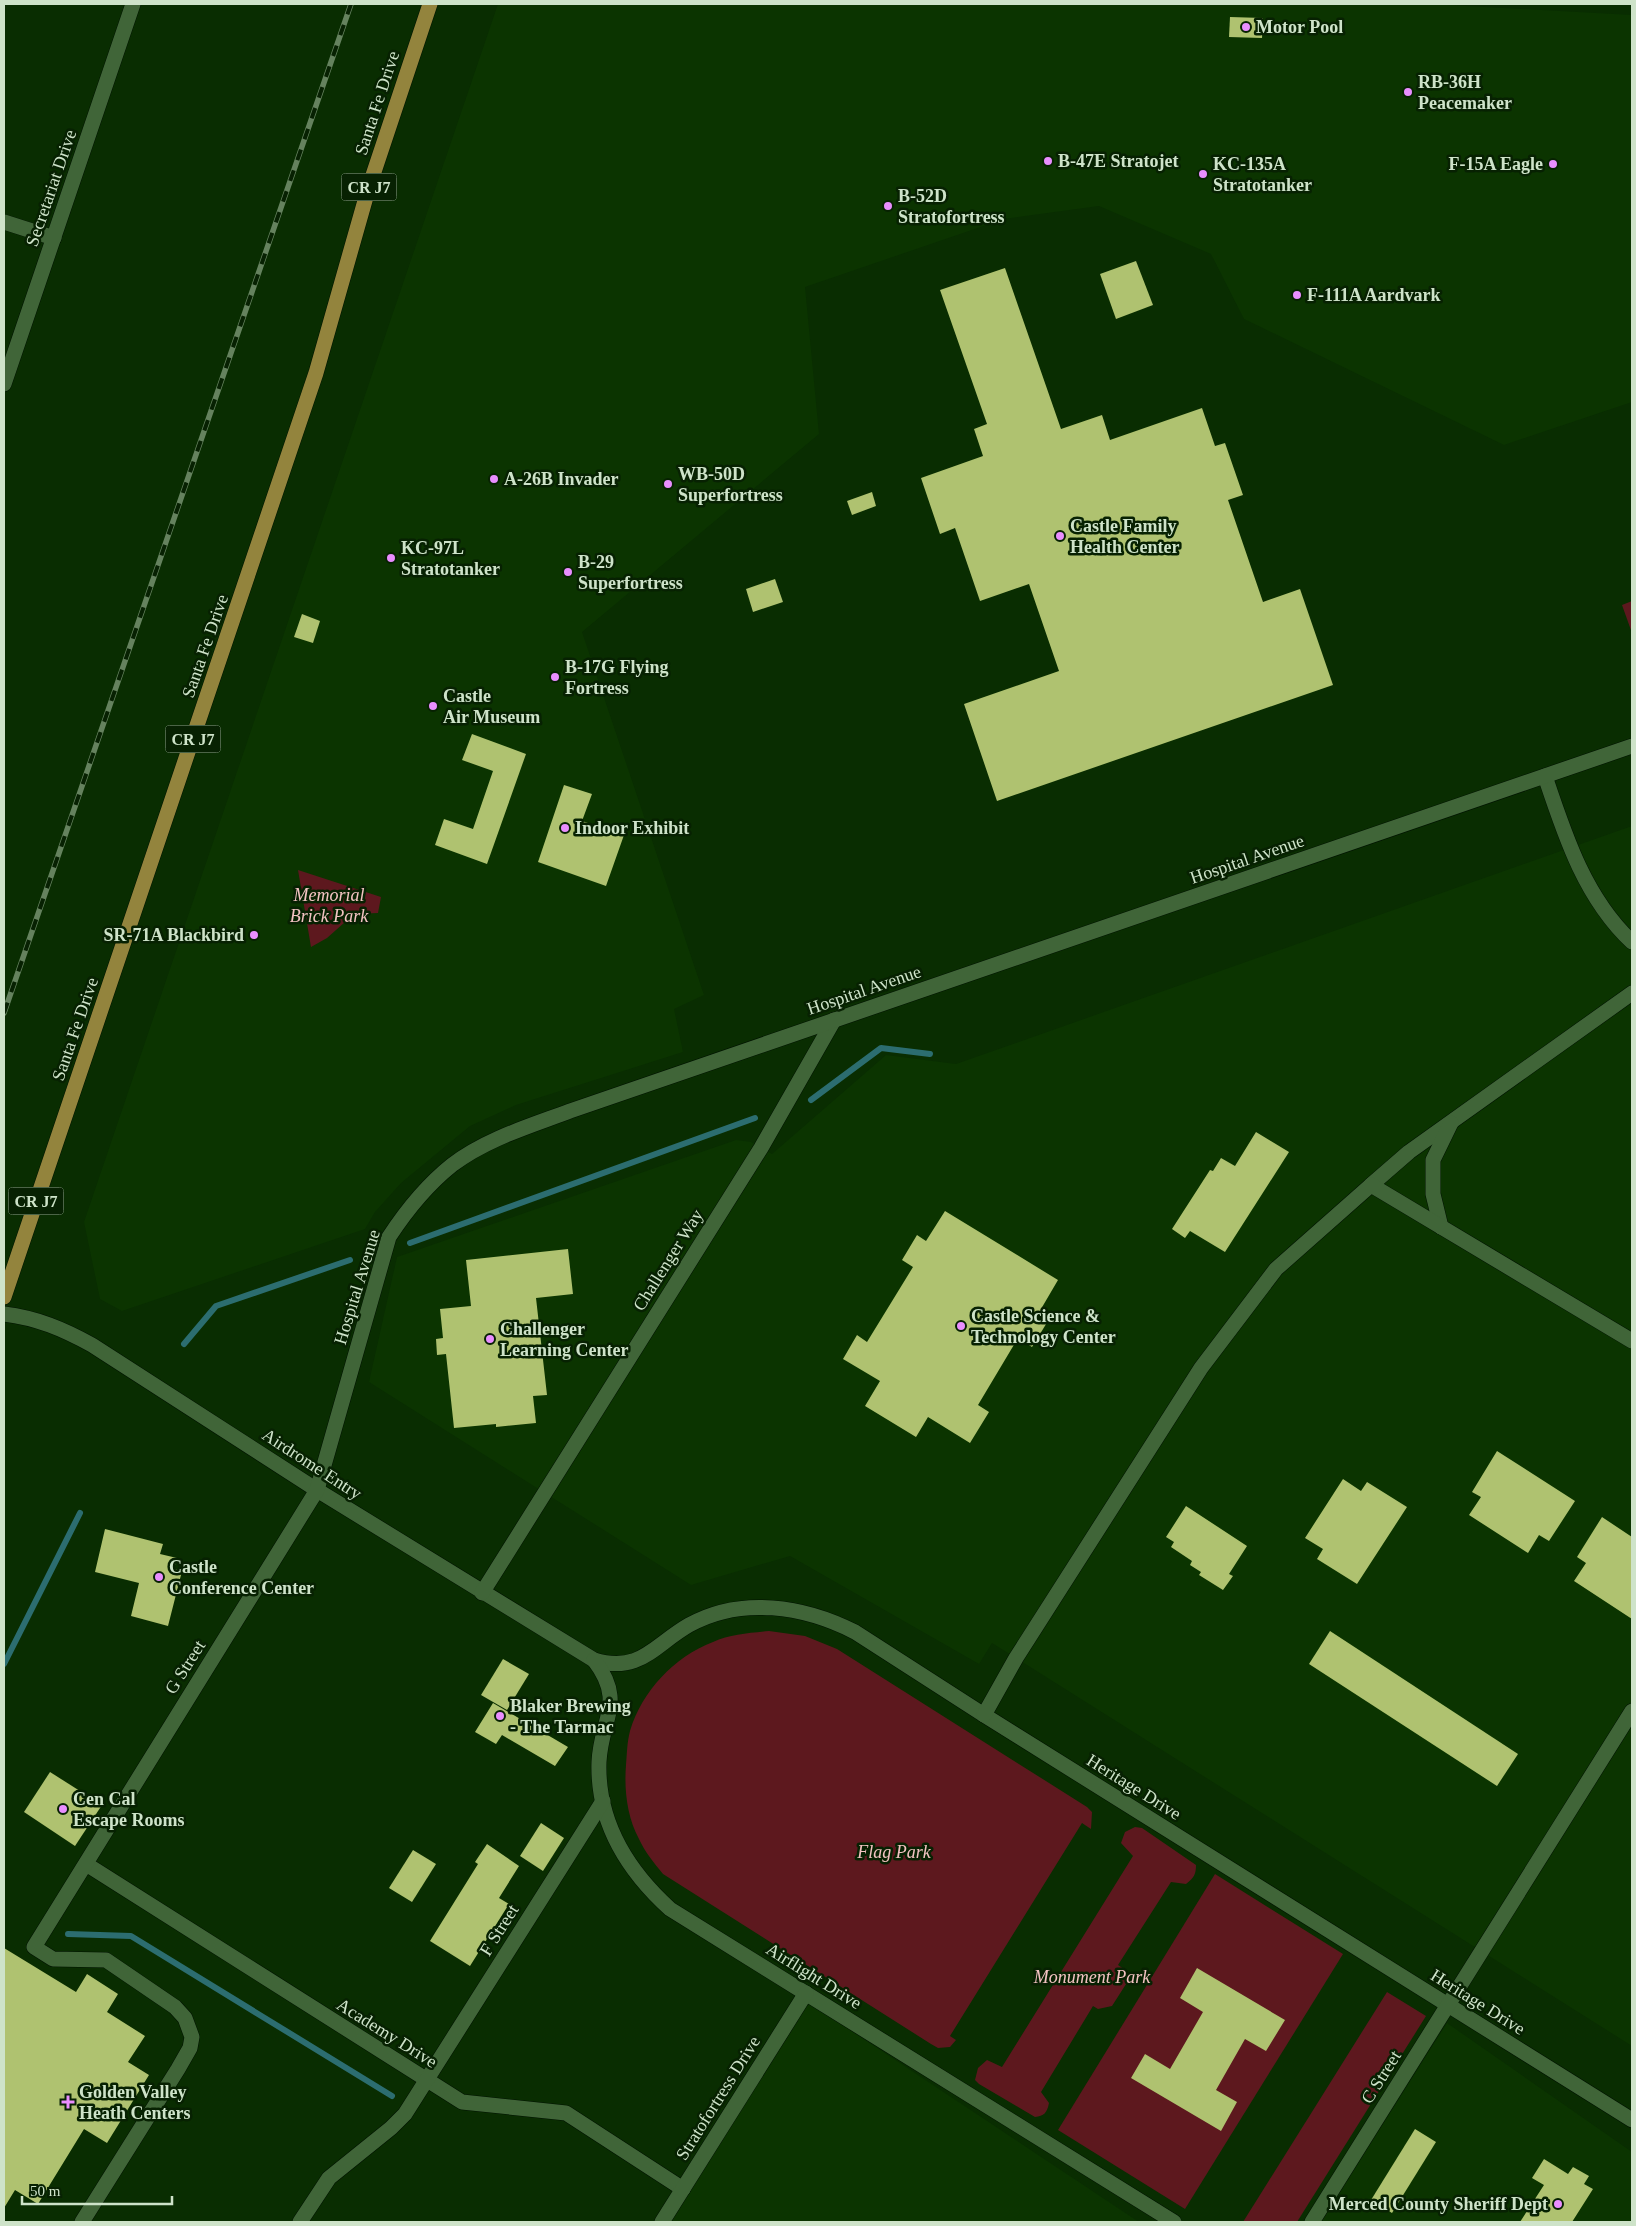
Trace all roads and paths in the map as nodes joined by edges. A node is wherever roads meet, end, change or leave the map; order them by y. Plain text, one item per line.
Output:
1 (133, 4) edge
2 (430, 4) edge
3 (4, 222) edge
4 (54, 238) junction
5 (4, 384) edge
6 (1632, 746) edge
7 (1545, 776) junction
8 (1632, 942) edge
9 (1632, 993) edge
10 (834, 1020) junction
11 (1451, 1122) junction
12 (1371, 1185) junction
13 (1441, 1227) junction
14 (4, 1296) edge
15 (4, 1314) edge
16 (1632, 1341) edge
17 (317, 1490) junction
18 (482, 1593) junction
19 (594, 1660) junction
20 (1632, 1711) edge
21 (984, 1715) junction
22 (1628, 1727) edge
23 (603, 1801) junction
24 (86, 1864) junction
25 (806, 1993) junction
26 (1448, 2005) junction
27 (426, 2080) junction
28 (1632, 2120) edge
29 (684, 2188) junction
30 (82, 2222) edge
31 (300, 2222) edge
32 (662, 2222) edge
33 (1174, 2222) edge
34 (1312, 2222) edge

1 - 4 street, Secretariat Drive
2 - 14 main road, Santa Fe Drive / CR J7
3 - 4 street
4 - 5 street, Secretariat Drive
6 - 7 street, Hospital Avenue
7 - 8 street
7 - 10 street, Hospital Avenue
9 - 11 street
10 - 17 street, Hospital Avenue
10 - 18 street, Challenger Way
11 - 12 street
11 - 13 street
12 - 13 street
12 - 21 street
13 - 16 street
15 - 17 street, Airdrome Entry
17 - 18 street, Airdrome Entry
17 - 24 street, G Street
18 - 19 street, Airdrome Entry
19 - 21 street, Heritage Drive
19 - 23 street, Airflight Drive
20 - 22 street, C Street
21 - 26 street, Heritage Drive
22 - 26 street, C Street
23 - 25 street, Airflight Drive
23 - 27 street, F Street
24 - 27 street, Academy Drive
24 - 30 street, G Street
25 - 29 street, Stratofortress Drive
25 - 33 street, Airflight Drive
26 - 28 street, Heritage Drive
26 - 34 street, C Street
27 - 29 street, Academy Drive
27 - 31 street, F Street
29 - 32 street, Stratofortress Drive

